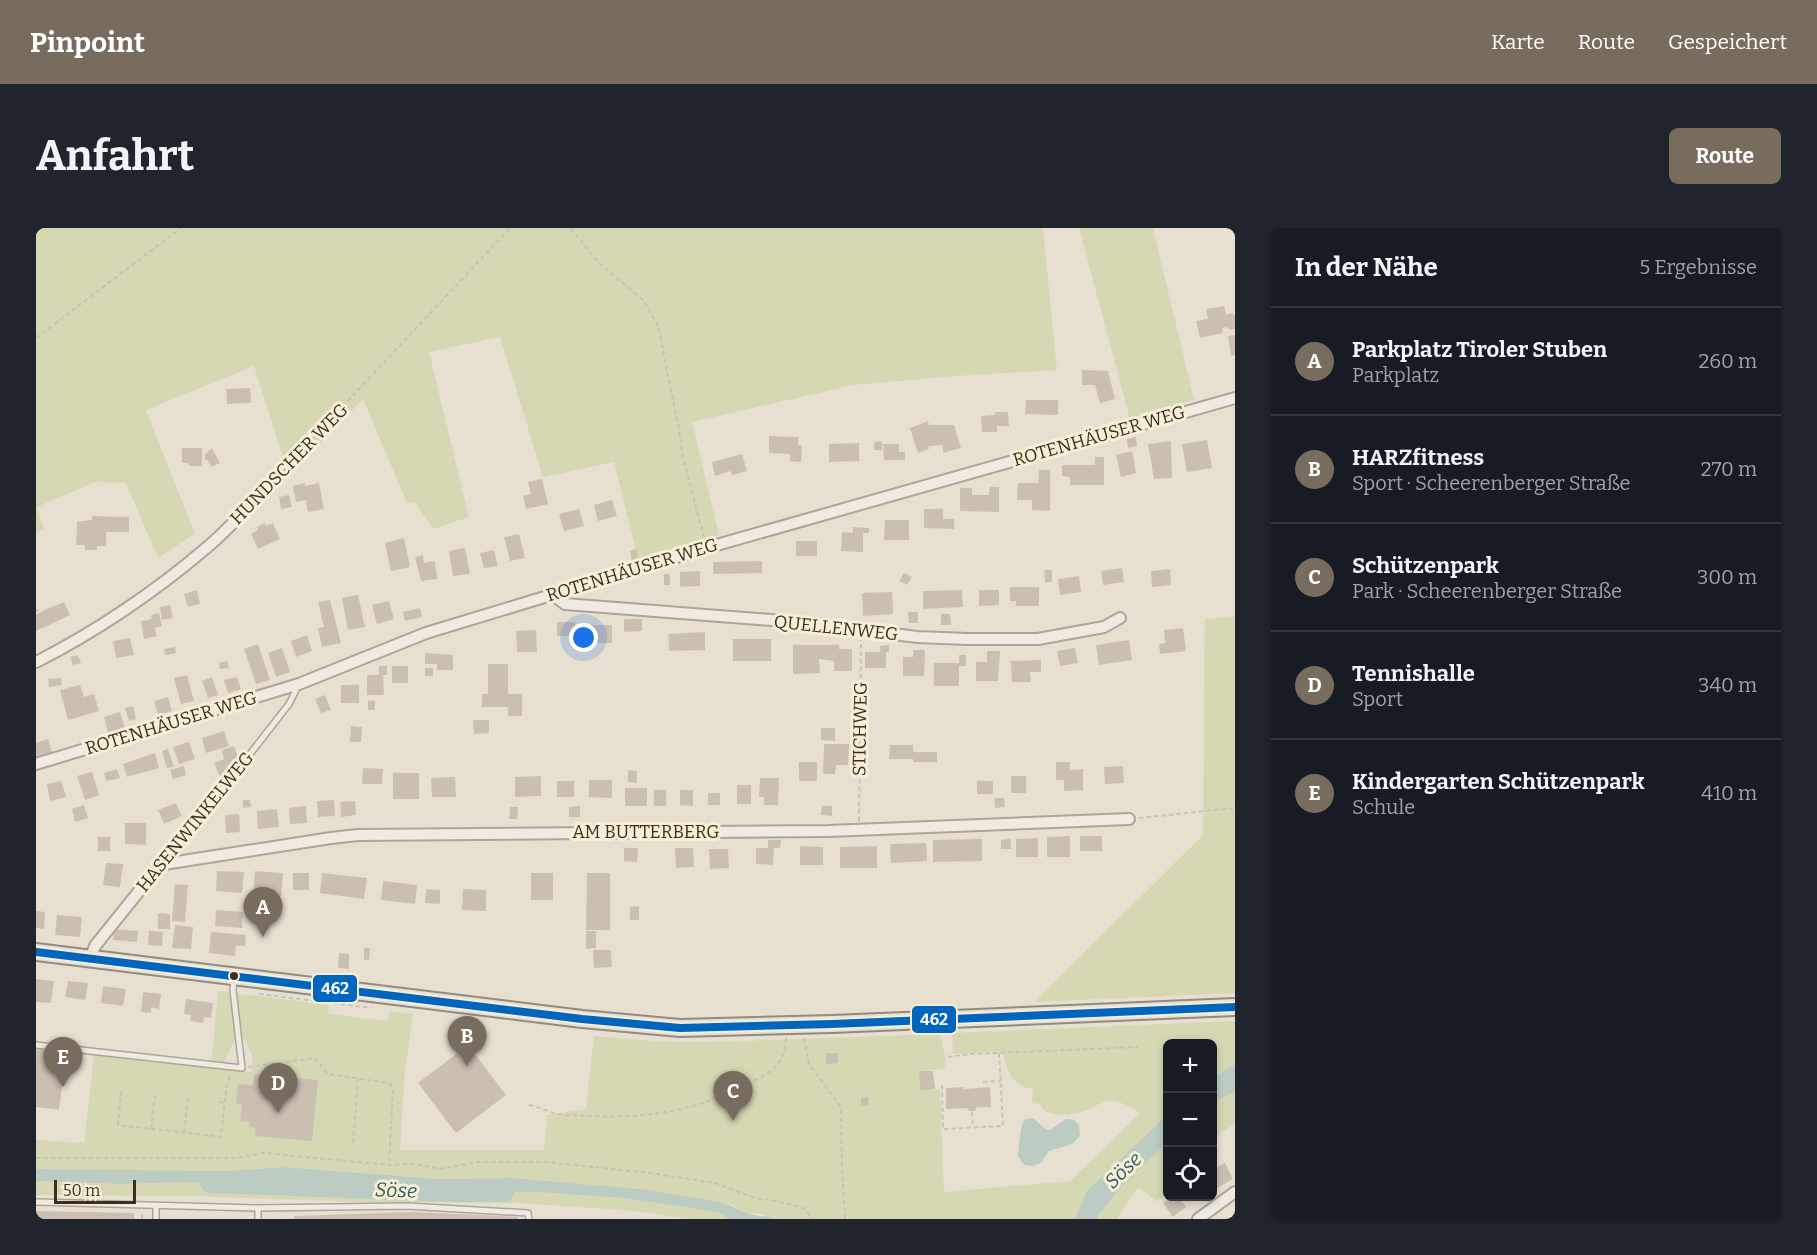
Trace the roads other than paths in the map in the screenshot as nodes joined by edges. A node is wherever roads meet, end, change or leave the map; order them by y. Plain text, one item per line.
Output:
1 (1235, 398) edge
2 (280, 473) road end
3 (553, 595) junction
4 (1120, 618) dead end
5 (36, 662) edge
6 (299, 684) junction
7 (36, 764) edge
8 (1129, 819) road end
9 (164, 864) junction
10 (36, 952) edge
11 (90, 958) junction
12 (234, 976) junction
13 (1235, 1007) edge
14 (36, 1045) edge
15 (1235, 1192) edge
16 (36, 1202) edge
17 (156, 1206) junction
18 (258, 1208) junction
19 (156, 1219) edge
20 (258, 1219) edge
21 (529, 1219) edge
22 (1198, 1219) edge

1 - 3 street, ROTENHÄUSER WEG
2 - 5 street, HUNDSCHER WEG
3 - 4 street, QUELLENWEG
3 - 6 street, ROTENHÄUSER WEG
6 - 7 street, ROTENHÄUSER WEG
6 - 9 lane, HASENWINKELWEG
8 - 9 street, AM BUTTERBERG
9 - 11 street, HASENWINKELWEG
10 - 11 main road
11 - 12 main road
12 - 13 main road
12 - 14 lane
15 - 22 street
16 - 17 lane
17 - 18 lane
17 - 19 lane
18 - 20 lane
18 - 21 lane

